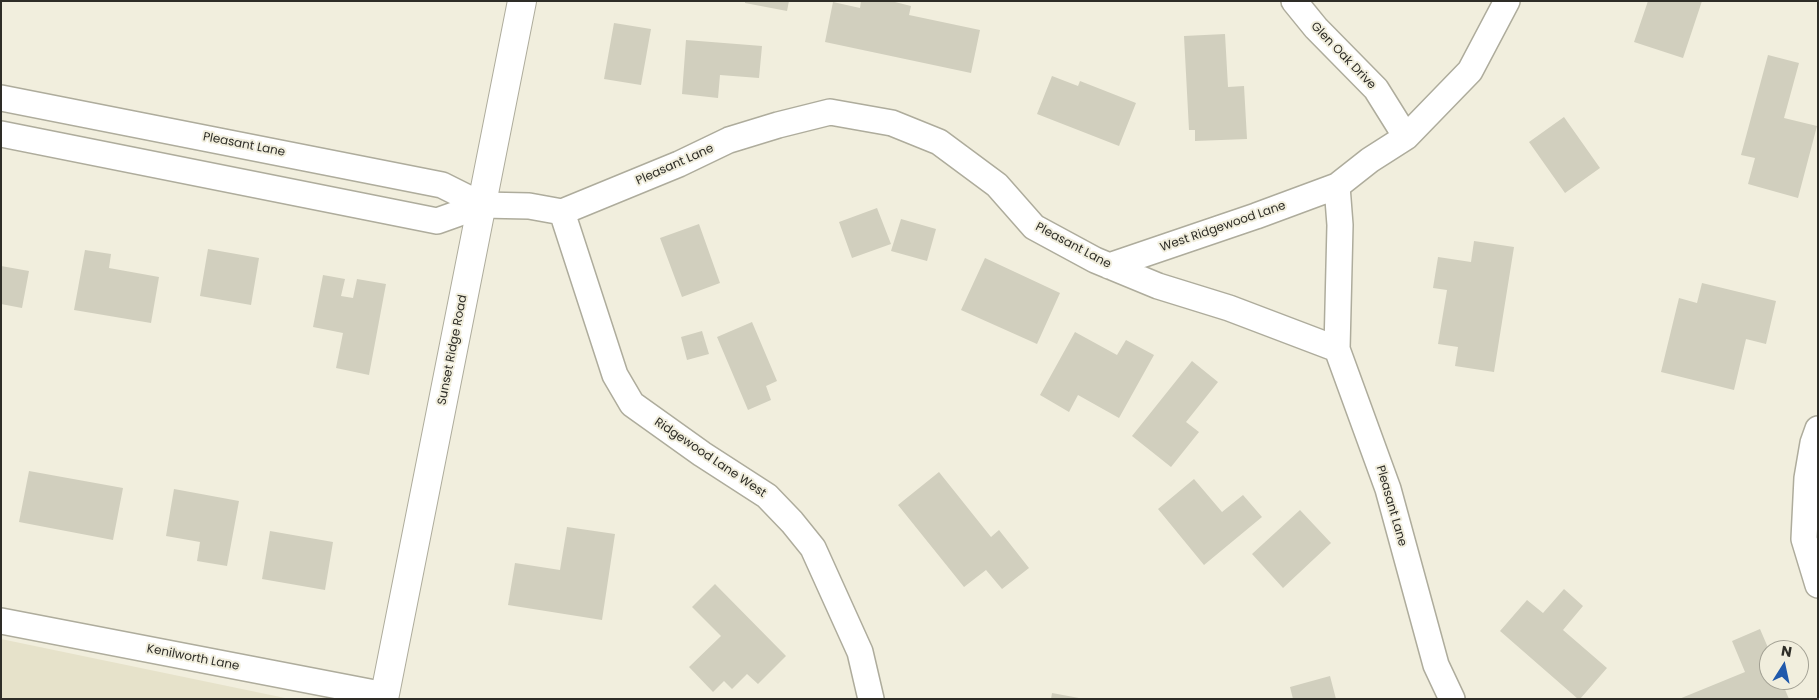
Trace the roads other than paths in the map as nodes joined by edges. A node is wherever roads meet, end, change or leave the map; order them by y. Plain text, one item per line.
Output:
1 (522, 1) edge
2 (1294, 1) edge
3 (1507, 1) edge
4 (1, 98) edge
5 (1, 134) edge
6 (1406, 137) junction
7 (236, 144) junction
8 (339, 164) junction
9 (229, 179) junction
10 (1337, 186) junction
11 (332, 200) junction
12 (482, 205) junction
13 (562, 212) junction
14 (1110, 266) junction
15 (1337, 349) junction
16 (1818, 429) edge
17 (1818, 585) edge
18 (1, 621) edge
19 (385, 697) edge
20 (871, 699) edge
21 (1452, 699) edge

1 - 12 street, Sunset Ridge Road
2 - 6 street, Glen Oak Drive
3 - 6 street, West Ridgewood Lane
4 - 7 street, Pleasant Lane
5 - 9 street, Pleasant Lane
6 - 10 street, West Ridgewood Lane
7 - 8 street, Pleasant Lane
7 - 9 street
8 - 11 street
8 - 12 street, Pleasant Lane
9 - 11 street, Pleasant Lane
10 - 14 street, West Ridgewood Lane
10 - 15 street
11 - 12 street, Pleasant Lane
12 - 13 street, Pleasant Lane
12 - 19 street, Sunset Ridge Road
13 - 14 street, Pleasant Lane
13 - 20 street, Ridgewood Lane West
14 - 15 street, Pleasant Lane
15 - 21 street, Pleasant Lane
16 - 17 street
18 - 19 street, Kenilworth Lane

